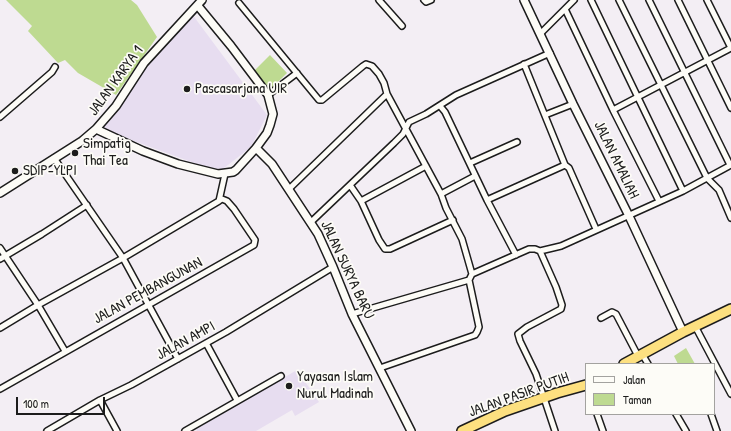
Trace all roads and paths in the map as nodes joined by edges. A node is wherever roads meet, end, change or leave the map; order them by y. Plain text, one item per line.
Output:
1 (379, 0) edge
2 (424, 0) edge
3 (431, 0) edge
4 (524, 0) edge
5 (574, 0) edge
6 (591, 0) edge
7 (619, 0) edge
8 (649, 0) edge
9 (678, 0) edge
10 (708, 0) edge
11 (200, 3) edge
12 (239, 3) dead end
13 (565, 9) junction
14 (402, 26) dead end
15 (540, 34) junction
16 (731, 48) edge
17 (550, 53) junction
18 (707, 60) junction
19 (524, 64) junction
20 (55, 67) dead end
21 (684, 72) junction
22 (297, 73) junction
23 (661, 84) junction
24 (387, 94) junction
25 (268, 95) junction
26 (637, 98) junction
27 (573, 104) junction
28 (440, 106) junction
29 (731, 108) edge
30 (613, 110) junction
31 (545, 115) junction
32 (0, 117) edge
33 (405, 127) junction
34 (96, 130) junction
35 (518, 142) dead end
36 (256, 148) junction
37 (54, 158) junction
38 (470, 163) junction
39 (565, 165) junction
40 (731, 165) edge
41 (426, 166) junction
42 (225, 174) junction
43 (475, 176) junction
44 (707, 178) junction
45 (350, 185) junction
46 (289, 189) junction
47 (683, 191) junction
48 (0, 193) edge
49 (441, 194) junction
50 (487, 200) junction
51 (219, 201) junction
52 (361, 201) junction
53 (659, 201) junction
54 (87, 205) junction
55 (629, 216) junction
56 (731, 218) edge
57 (453, 220) junction
58 (311, 222) junction
59 (596, 230) junction
60 (0, 248) edge
61 (540, 252) junction
62 (516, 255) junction
63 (2, 257) edge
64 (123, 258) junction
65 (334, 267) junction
66 (472, 274) junction
67 (469, 280) junction
68 (38, 305) junction
69 (148, 305) junction
70 (731, 309) edge
71 (352, 314) junction
72 (601, 318) dead end
73 (696, 326) junction
74 (0, 328) edge
75 (683, 332) junction
76 (206, 343) junction
77 (65, 351) junction
78 (640, 355) junction
79 (178, 359) junction
80 (626, 363) edge
81 (647, 363) edge
82 (380, 368) junction
83 (281, 376) dead end
84 (585, 386) edge
85 (0, 389) edge
86 (731, 394) edge
87 (544, 398) junction
88 (100, 400) junction
89 (237, 400) junction
90 (597, 415) edge
91 (677, 415) edge
92 (711, 415) edge
93 (47, 431) edge
94 (117, 431) edge
95 (185, 431) edge
96 (411, 431) edge
97 (462, 431) edge
98 (555, 431) edge
99 (602, 431) edge
100 (686, 431) edge
101 (717, 431) edge

1 - 14 street
2 - 3 street
4 - 15 street, JALAN AMALIAH
5 - 13 street
6 - 26 street
7 - 23 street
8 - 21 street
9 - 18 street
10 - 16 street
11 - 25 street
11 - 34 street, JALAN KARYA 1
12 - 22 street
13 - 15 street
13 - 30 street
15 - 17 street, JALAN AMALIAH
16 - 18 street
17 - 19 street
17 - 27 street, JALAN AMALIAH
18 - 21 street
18 - 29 street
19 - 28 street
19 - 31 street
20 - 32 street
21 - 23 street
21 - 40 street
22 - 24 street
22 - 25 street
23 - 26 street
23 - 44 street
24 - 33 street
24 - 46 street
25 - 36 street
26 - 30 street
26 - 47 street
27 - 31 street
27 - 55 street, JALAN AMALIAH
28 - 33 street
28 - 38 street
30 - 53 street
31 - 39 street
33 - 41 street
33 - 45 street
34 - 37 street, JALAN KARYA 1
34 - 42 street
35 - 38 street
36 - 42 street
36 - 46 street, JALAN SURYA BARU
37 - 48 street, JALAN KARYA 1
37 - 54 street
38 - 43 street
39 - 50 street
39 - 59 street
40 - 44 street
41 - 49 street
41 - 52 street
42 - 51 street
43 - 49 street
43 - 50 street
44 - 47 street
44 - 56 street
45 - 52 street
45 - 58 street
46 - 58 street, JALAN SURYA BARU
47 - 53 street
49 - 57 street
50 - 62 street
51 - 64 street
51 - 69 street, JALAN PEMBANGUNAN
52 - 57 street
53 - 55 street
54 - 63 street
54 - 64 street
55 - 59 street
55 - 75 street, JALAN AMALIAH
57 - 66 street
58 - 65 street, JALAN SURYA BARU
59 - 61 street
60 - 63 street
61 - 62 street
61 - 87 street
62 - 66 street
63 - 68 street
64 - 68 street
64 - 69 street
65 - 71 street, JALAN SURYA BARU
65 - 76 street, JALAN AMPI
66 - 67 street
67 - 71 street
67 - 82 street
68 - 74 street
68 - 77 street
69 - 77 street, JALAN PEMBANGUNAN
69 - 79 street
70 - 73 highway
71 - 82 street, JALAN SURYA BARU
72 - 78 street
73 - 75 highway
73 - 86 street
75 - 78 highway
76 - 79 street, JALAN AMPI
76 - 89 street
77 - 85 street, JALAN PEMBANGUNAN
78 - 80 highway
78 - 81 street
79 - 88 street, JALAN AMPI
82 - 96 street, JALAN SURYA BARU
83 - 89 street
84 - 87 highway, JALAN PASIR PUTIH
87 - 97 highway, JALAN PASIR PUTIH
87 - 98 street
88 - 93 street, JALAN AMPI
88 - 94 street
89 - 95 street
90 - 99 street
91 - 100 street
92 - 101 street

